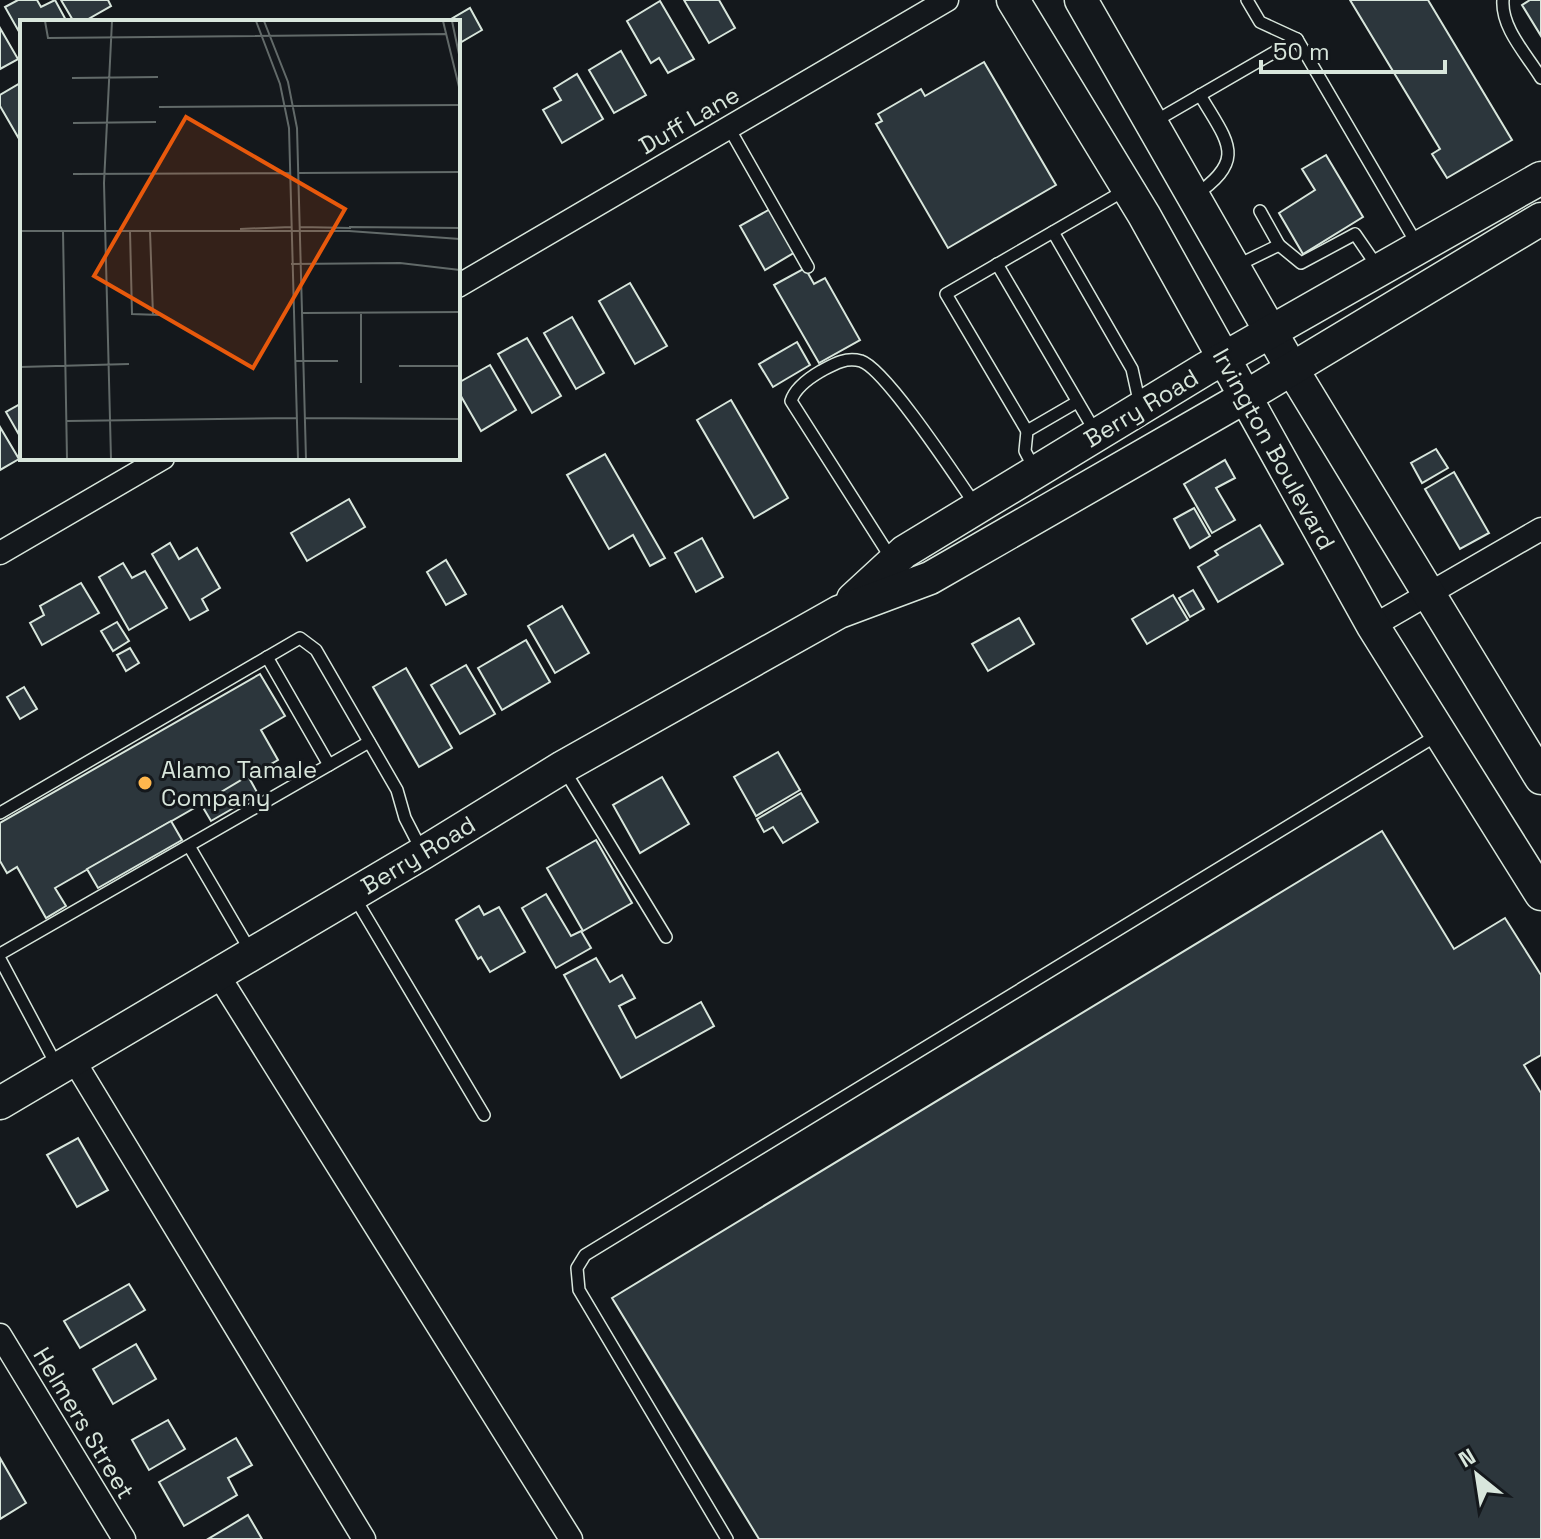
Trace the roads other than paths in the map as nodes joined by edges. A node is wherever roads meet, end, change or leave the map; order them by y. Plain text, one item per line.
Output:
1 (947, 0) edge
2 (1013, 0) edge
3 (1081, 0) edge
4 (1247, 0) edge
5 (1503, 0) edge
6 (1297, 39) junction
7 (1541, 78) edge
8 (1200, 95) junction
9 (1152, 123) junction
10 (729, 128) junction
11 (1541, 178) edge
12 (1128, 189) junction
13 (1194, 197) junction
14 (1260, 211) dead end
15 (1541, 219) edge
16 (1053, 232) junction
17 (1279, 245) junction
18 (1418, 247) junction
19 (997, 264) junction
20 (808, 267) dead end
21 (1234, 267) junction
22 (1379, 269) junction
23 (460, 285) edge
24 (1270, 332) junction
25 (1224, 359) junction
26 (1292, 369) junction
27 (1245, 397) junction
28 (1077, 402) junction
29 (1141, 408) junction
30 (1027, 431) junction
31 (1097, 435) junction
32 (160, 460) edge
33 (1036, 472) junction
34 (977, 508) junction
35 (1541, 529) edge
36 (0, 553) edge
37 (893, 562) junction
38 (1428, 593) junction
39 (839, 612) junction
40 (1373, 626) junction
41 (267, 657) junction
42 (1439, 734) junction
43 (369, 742) junction
44 (329, 765) junction
45 (563, 767) junction
46 (1541, 778) edge
47 (0, 813) edge
48 (189, 846) junction
49 (423, 853) junction
50 (352, 894) junction
51 (1541, 894) edge
52 (666, 937) dead end
53 (252, 953) junction
54 (0, 956) edge
55 (217, 973) junction
56 (66, 1064) junction
57 (0, 1103) edge
58 (484, 1115) dead end
59 (0, 1335) edge
60 (124, 1539) edge
61 (364, 1539) edge
62 (571, 1539) edge
63 (727, 1539) edge

1 - 10 street, Duff Lane
2 - 12 street, Irvington Boulevard
3 - 9 street
4 - 6 lane
5 - 7 lane
6 - 8 lane
6 - 18 lane
8 - 9 lane
8 - 13 lane
9 - 13 street
10 - 20 lane
10 - 23 street, Duff Lane
11 - 18 street, Berry Road
12 - 16 lane
12 - 25 street, Irvington Boulevard
13 - 21 street
14 - 17 lane
15 - 26 street, Berry Road
16 - 19 lane
16 - 29 lane
17 - 21 lane
17 - 22 lane
18 - 22 street, Berry Road
19 - 28 lane
19 - 30 lane
21 - 24 street
22 - 24 street, Berry Road
24 - 25 street, Berry Road
24 - 26 street
25 - 27 street, Irvington Boulevard
25 - 29 street, Berry Road
26 - 27 street, Berry Road
26 - 38 street
27 - 39 street, Berry Road
27 - 40 street, Irvington Boulevard
28 - 30 lane
28 - 31 lane
29 - 31 street, Berry Road
30 - 33 lane
31 - 33 street, Berry Road
32 - 36 street
33 - 34 street, Berry Road
34 - 37 street, Berry Road
34 - 37 lane
35 - 38 street
37 - 39 street, Berry Road
38 - 40 street
38 - 46 street
39 - 45 street, Berry Road
40 - 42 street, Irvington Boulevard
41 - 43 lane
41 - 44 lane
41 - 47 lane
42 - 51 street, Irvington Boulevard
42 - 63 lane
43 - 44 lane
43 - 49 lane
44 - 48 lane
45 - 49 street, Berry Road
45 - 52 lane
48 - 53 lane
48 - 54 lane
49 - 50 street, Berry Road
50 - 53 street, Berry Road
50 - 58 lane
53 - 55 street, Berry Road
54 - 56 lane
55 - 56 street, Berry Road
55 - 62 street
56 - 57 street, Berry Road
56 - 61 street
59 - 60 street, Helmers Street

